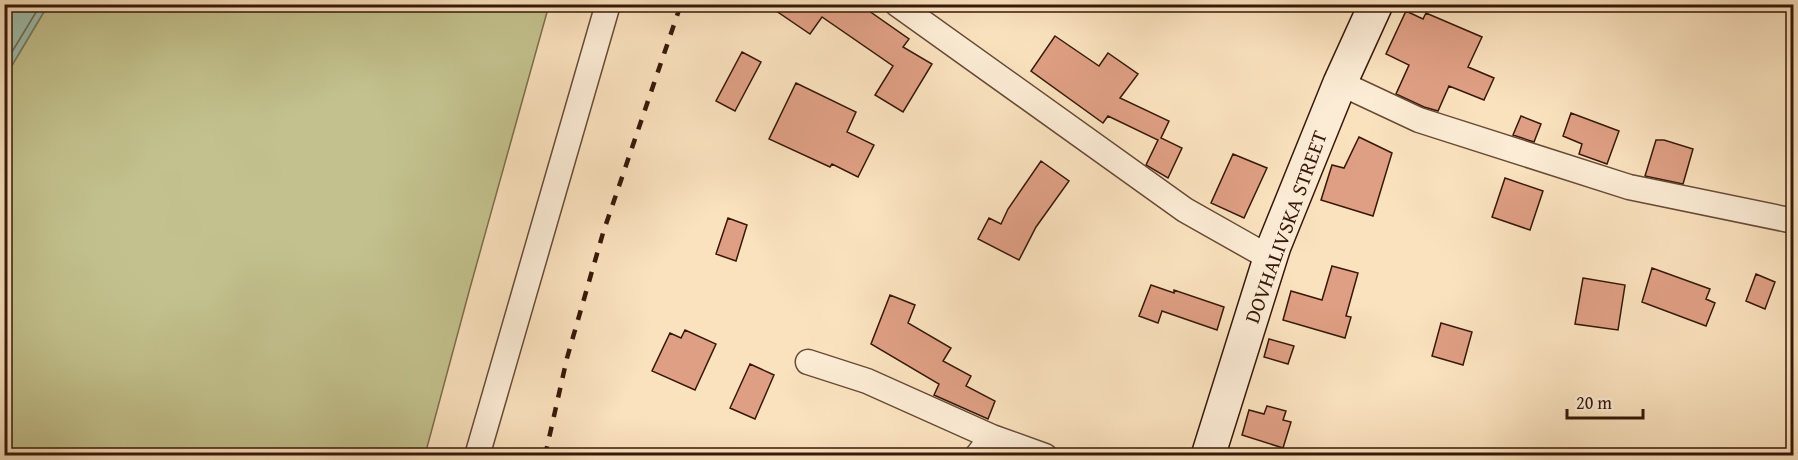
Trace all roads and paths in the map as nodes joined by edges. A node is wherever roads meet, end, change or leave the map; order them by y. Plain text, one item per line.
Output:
1 (608, 4) edge
2 (897, 4) edge
3 (1376, 4) edge
4 (1340, 83) junction
5 (1794, 221) edge
6 (1270, 258) junction
7 (808, 362) dead end
8 (984, 446) edge
9 (477, 456) edge
10 (1045, 456) edge
11 (1208, 456) edge

1 - 9 street
2 - 6 street
3 - 4 street, DOVHALIVSKA STREET
4 - 5 street
4 - 6 street, DOVHALIVSKA STREET
6 - 11 street, DOVHALIVSKA STREET
7 - 8 street
8 - 10 street

